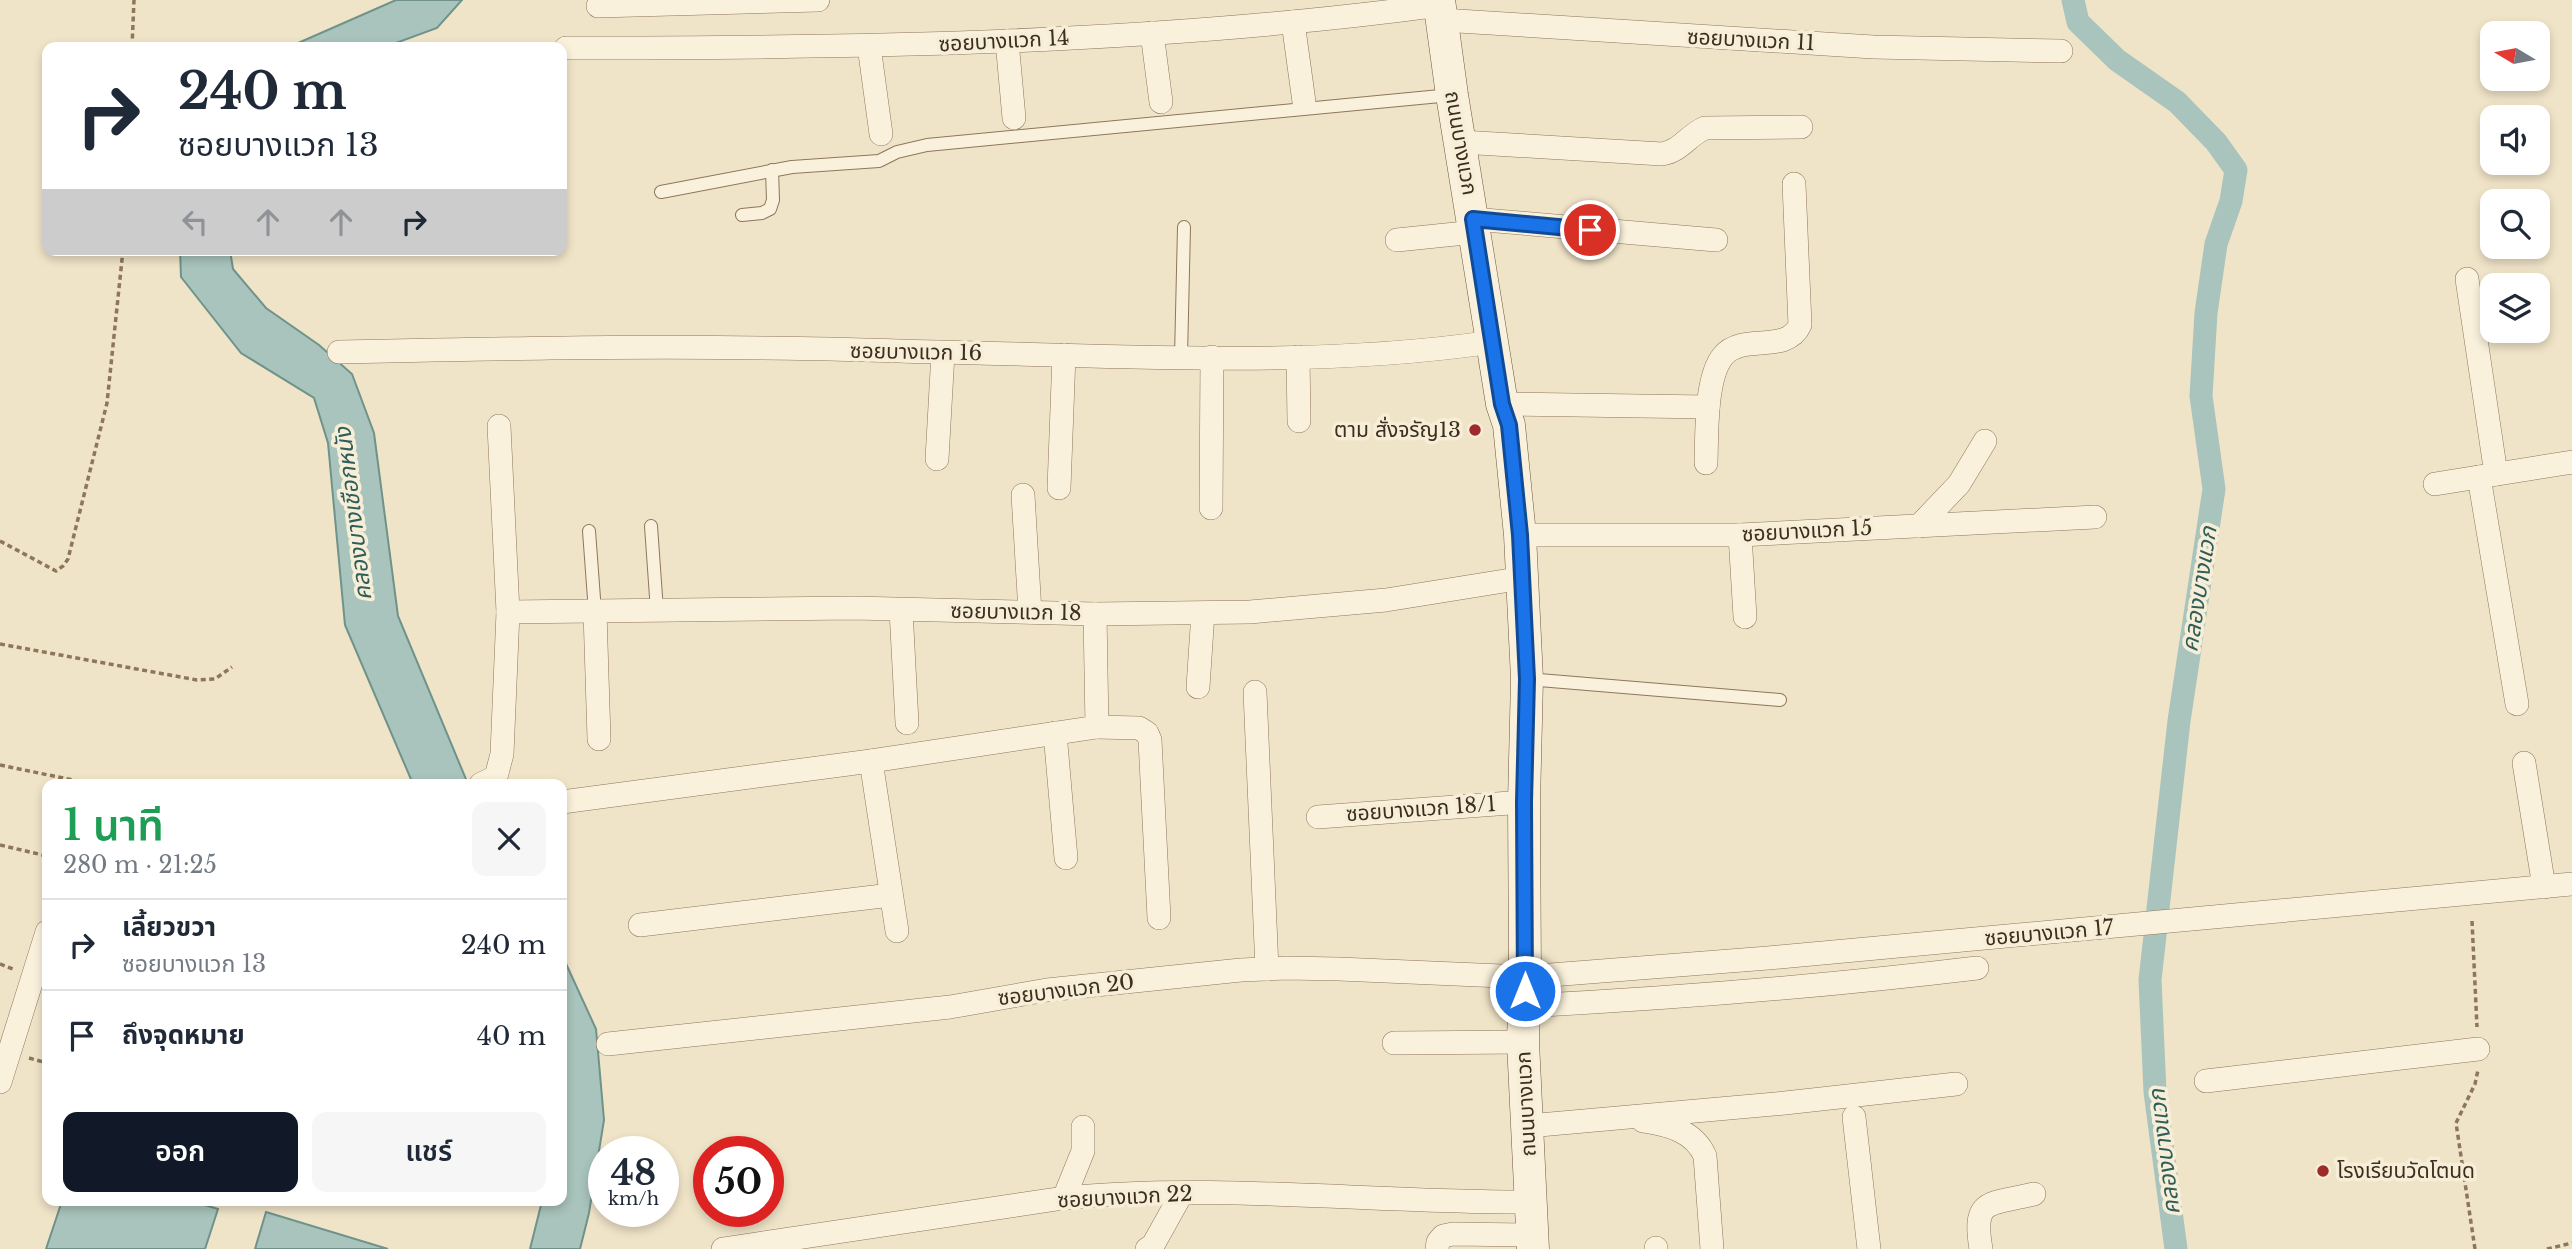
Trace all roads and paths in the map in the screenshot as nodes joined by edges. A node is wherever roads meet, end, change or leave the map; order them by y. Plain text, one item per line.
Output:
1 (134, 0) edge
2 (818, 0) edge
3 (598, 6) dead end
4 (1441, 9) edge
5 (1293, 22) junction
6 (1152, 33) junction
7 (1007, 41) junction
8 (132, 42) edge
9 (869, 46) junction
10 (567, 48) edge
11 (2061, 51) dead end
12 (1452, 95) junction
13 (1161, 102) dead end
14 (1304, 102) dead end
15 (1014, 118) dead end
16 (1801, 127) dead end
17 (881, 134) dead end
18 (1461, 142) junction
19 (772, 170) junction
20 (1794, 184) dead end
21 (661, 192) dead end
22 (742, 215) dead end
23 (1474, 225) junction
24 (1184, 227) dead end
25 (1397, 240) dead end
26 (1716, 240) dead end
27 (123, 256) edge
28 (2467, 279) dead end
29 (1492, 342) junction
30 (339, 352) dead end
31 (943, 353) junction
32 (1064, 355) junction
33 (1181, 357) junction
34 (1212, 357) junction
35 (1298, 357) junction
36 (1502, 404) junction
37 (1708, 407) junction
38 (1299, 421) dead end
39 (499, 426) dead end
40 (1986, 441) dead end
41 (937, 459) dead end
42 (1706, 463) dead end
43 (2572, 463) edge
44 (2488, 475) junction
45 (2435, 484) dead end
46 (1059, 488) dead end
47 (1023, 495) dead end
48 (1211, 508) dead end
49 (2095, 517) dead end
50 (651, 526) dead end
51 (1919, 526) junction
52 (589, 531) dead end
53 (1520, 535) junction
54 (1740, 535) junction
55 (0, 541) edge
56 (1522, 578) junction
57 (901, 610) junction
58 (657, 611) junction
59 (508, 612) junction
60 (595, 612) junction
61 (1030, 612) junction
62 (1203, 613) junction
63 (1095, 614) junction
64 (1745, 617) dead end
65 (0, 644) edge
66 (232, 667) dead end
67 (1527, 679) junction
68 (1198, 687) dead end
69 (1255, 692) dead end
70 (1780, 700) dead end
71 (2517, 704) dead end
72 (908, 723) dead end
73 (1097, 726) junction
74 (1055, 733) junction
75 (599, 740) dead end
76 (871, 761) junction
77 (2524, 763) dead end
78 (0, 765) edge
79 (68, 779) edge
80 (494, 779) edge
81 (567, 801) edge
82 (1524, 802) junction
83 (1318, 817) dead end
84 (0, 845) edge
85 (42, 855) edge
86 (1066, 858) dead end
87 (2572, 884) edge
88 (2544, 887) junction
89 (891, 895) junction
90 (1159, 918) dead end
91 (2472, 921) dead end
92 (640, 925) dead end
93 (897, 931) dead end
94 (42, 948) edge
95 (1978, 968) dead end
96 (1267, 969) junction
97 (1525, 991) junction
98 (1523, 1042) junction
99 (1394, 1043) dead end
100 (608, 1044) dead end
101 (2478, 1049) junction
102 (2206, 1081) dead end
103 (0, 1082) edge
104 (1956, 1084) dead end
105 (1854, 1117) dead end
106 (1627, 1118) junction
107 (1528, 1126) junction
108 (1083, 1127) dead end
109 (1182, 1193) junction
110 (2034, 1194) dead end
111 (1064, 1198) junction
112 (1531, 1202) junction
113 (1533, 1242) edge
114 (2572, 1243) edge
115 (723, 1249) edge
116 (1147, 1249) edge
117 (1437, 1249) edge
118 (1712, 1249) edge
119 (1869, 1249) edge
120 (1981, 1249) edge
121 (2475, 1249) edge
122 (2547, 1249) edge

1 - 8 path
2 - 3 street
4 - 5 street, ซอยบางแวก 14
4 - 11 street, ซอยบางแวก 11
4 - 12 main road, ถนนบางแวก
5 - 6 street, ซอยบางแวก 14
5 - 14 street
6 - 7 street, ซอยบางแวก 14
6 - 13 street
7 - 9 street, ซอยบางแวก 14
7 - 15 street
9 - 10 street, ซอยบางแวก 14
9 - 17 street
12 - 18 main road, ถนนบางแวก
12 - 19 lane
16 - 18 street
18 - 23 main road, ถนนบางแวก
19 - 21 lane
19 - 22 lane
20 - 37 street
23 - 25 street
23 - 26 street
23 - 29 main road, ถนนบางแวก
24 - 33 lane
27 - 55 path
28 - 44 street
29 - 35 street, ซอยบางแวก 16
29 - 36 main road, ถนนบางแวก
30 - 31 street, ซอยบางแวก 16
31 - 32 street, ซอยบางแวก 16
31 - 41 street
32 - 33 street, ซอยบางแวก 16
32 - 46 street
33 - 34 street, ซอยบางแวก 16
34 - 35 street, ซอยบางแวก 16
34 - 48 street
35 - 38 street
36 - 37 street
36 - 53 main road, ถนนบางแวก
37 - 42 street
39 - 59 street
40 - 51 street
43 - 44 street
44 - 45 street
44 - 71 street
47 - 61 street
49 - 51 street, ซอยบางแวก 15
50 - 58 lane
51 - 54 street, ซอยบางแวก 15
52 - 60 lane
53 - 54 street, ซอยบางแวก 15
53 - 56 main road, ถนนบางแวก
54 - 64 street
56 - 62 street, ซอยบางแวก 18
56 - 67 main road, ถนนบางแวก
57 - 58 street, ซอยบางแวก 18
57 - 61 street, ซอยบางแวก 18
57 - 72 street
58 - 60 street, ซอยบางแวก 18
59 - 60 street, ซอยบางแวก 18
59 - 80 street
60 - 75 street
61 - 63 street, ซอยบางแวก 18
62 - 63 street, ซอยบางแวก 18
62 - 68 street
63 - 73 street
65 - 66 path
67 - 70 lane
67 - 82 main road, ถนนบางแวก
69 - 96 street
73 - 74 street
73 - 90 street
74 - 76 street
74 - 86 street
76 - 81 street
76 - 89 street
77 - 88 street
78 - 79 path
82 - 83 street, ซอยบางแวก 18/1
82 - 97 main road, ถนนบางแวก
84 - 85 path
87 - 88 street, ซอยบางแวก 17
88 - 97 street, ซอยบางแวก 17
89 - 92 street
89 - 93 street
91 - 101 path
94 - 103 street
95 - 97 street
96 - 97 street, ซอยบางแวก 20
96 - 100 street, ซอยบางแวก 20
97 - 98 main road, ถนนบางแวก
98 - 99 street
98 - 107 main road, ถนนบางแวก
101 - 102 street
101 - 121 path
104 - 106 street
105 - 119 street
106 - 107 street
106 - 118 street
107 - 112 main road, ถนนบางแวก
108 - 111 street
109 - 111 street, ซอยบางแวก 22
109 - 112 street, ซอยบางแวก 22
109 - 116 street
110 - 120 street
111 - 115 street, ซอยบางแวก 22
112 - 113 main road, ถนนบางแวก
113 - 117 street
114 - 122 path

